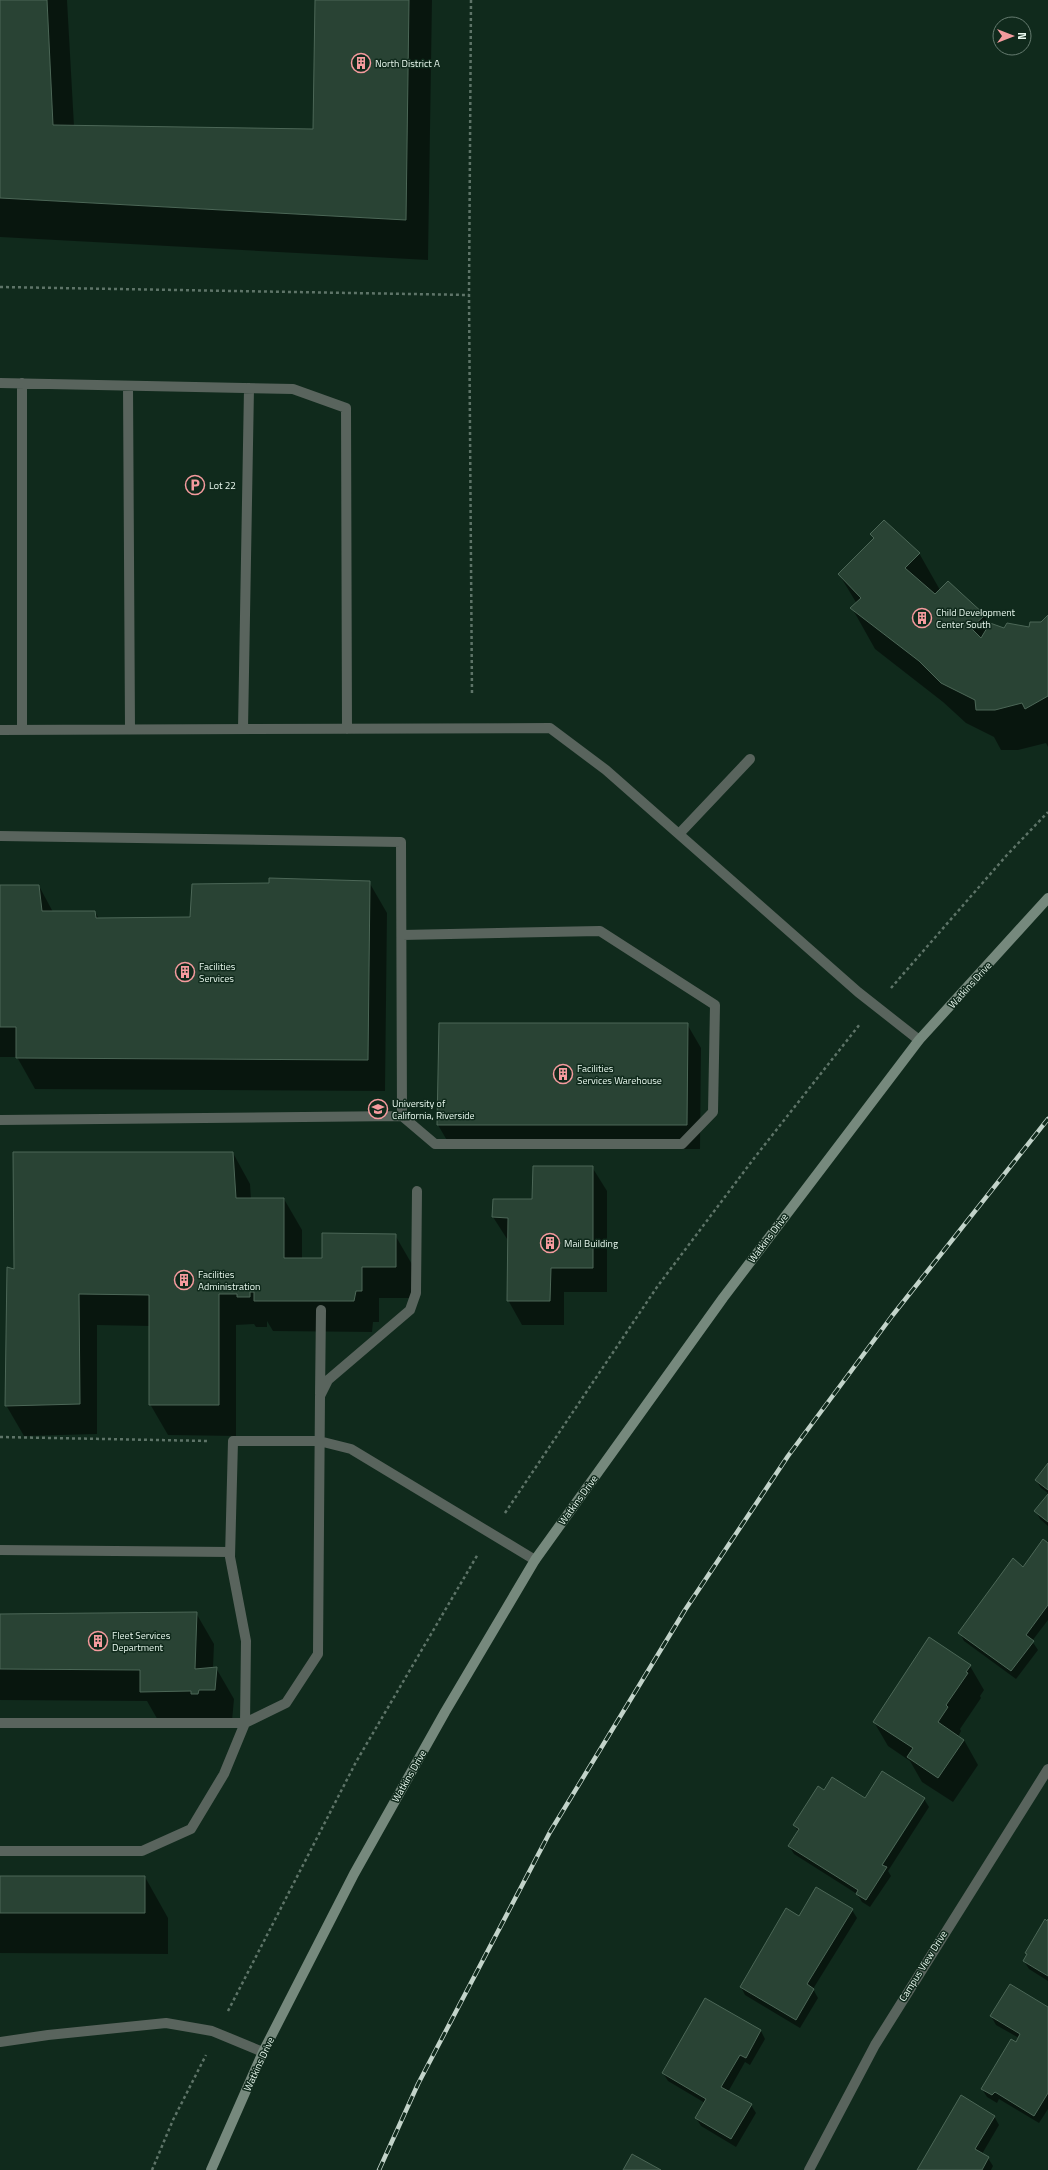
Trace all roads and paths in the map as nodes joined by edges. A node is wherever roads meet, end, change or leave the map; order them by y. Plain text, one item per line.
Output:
1 (471, 0) edge
2 (0, 287) edge
3 (469, 295) junction
4 (0, 383) edge
5 (22, 383) junction
6 (128, 386) junction
7 (249, 388) junction
8 (472, 696) dead end
9 (130, 729) junction
10 (243, 729) junction
11 (346, 729) junction
12 (0, 730) edge
13 (22, 730) junction
14 (750, 759) dead end
15 (1048, 812) edge
16 (679, 834) junction
17 (0, 836) edge
18 (1048, 898) edge
19 (402, 935) junction
20 (904, 973) dead end
21 (853, 1032) dead end
22 (919, 1040) junction
23 (402, 1116) junction
24 (0, 1120) edge
25 (417, 1191) dead end
26 (321, 1310) dead end
27 (320, 1396) junction
28 (0, 1437) edge
29 (233, 1441) junction
30 (319, 1441) junction
31 (511, 1504) dead end
32 (0, 1550) edge
33 (230, 1552) junction
34 (535, 1560) junction
35 (468, 1568) dead end
36 (0, 1723) edge
37 (245, 1723) junction
38 (1048, 1769) edge
39 (0, 1851) edge
40 (245, 1976) dead end
41 (0, 2042) edge
42 (263, 2052) junction
43 (173, 2120) dead end
44 (152, 2170) edge
45 (211, 2170) edge
46 (809, 2170) edge

1 - 3 path
2 - 3 path
3 - 8 path
4 - 5 street
5 - 6 street
5 - 13 street
6 - 7 street
6 - 9 street
7 - 10 street
7 - 11 street
9 - 10 street
9 - 13 street
10 - 11 street
11 - 16 street
12 - 13 street
14 - 16 street
15 - 20 path
16 - 22 street
17 - 19 street
18 - 22 main road, Watkins Drive
19 - 23 street
19 - 23 street
21 - 31 path
22 - 34 main road, Watkins Drive
23 - 24 street
25 - 27 street
26 - 27 street
27 - 30 street
28 - 29 path
29 - 30 street
29 - 33 street
30 - 34 street
30 - 37 street
32 - 33 street
33 - 37 street
34 - 42 main road, Watkins Drive
35 - 40 path
36 - 37 street
37 - 39 street
38 - 46 street, Campus View Drive
41 - 42 street
42 - 45 main road, Watkins Drive
43 - 44 path

